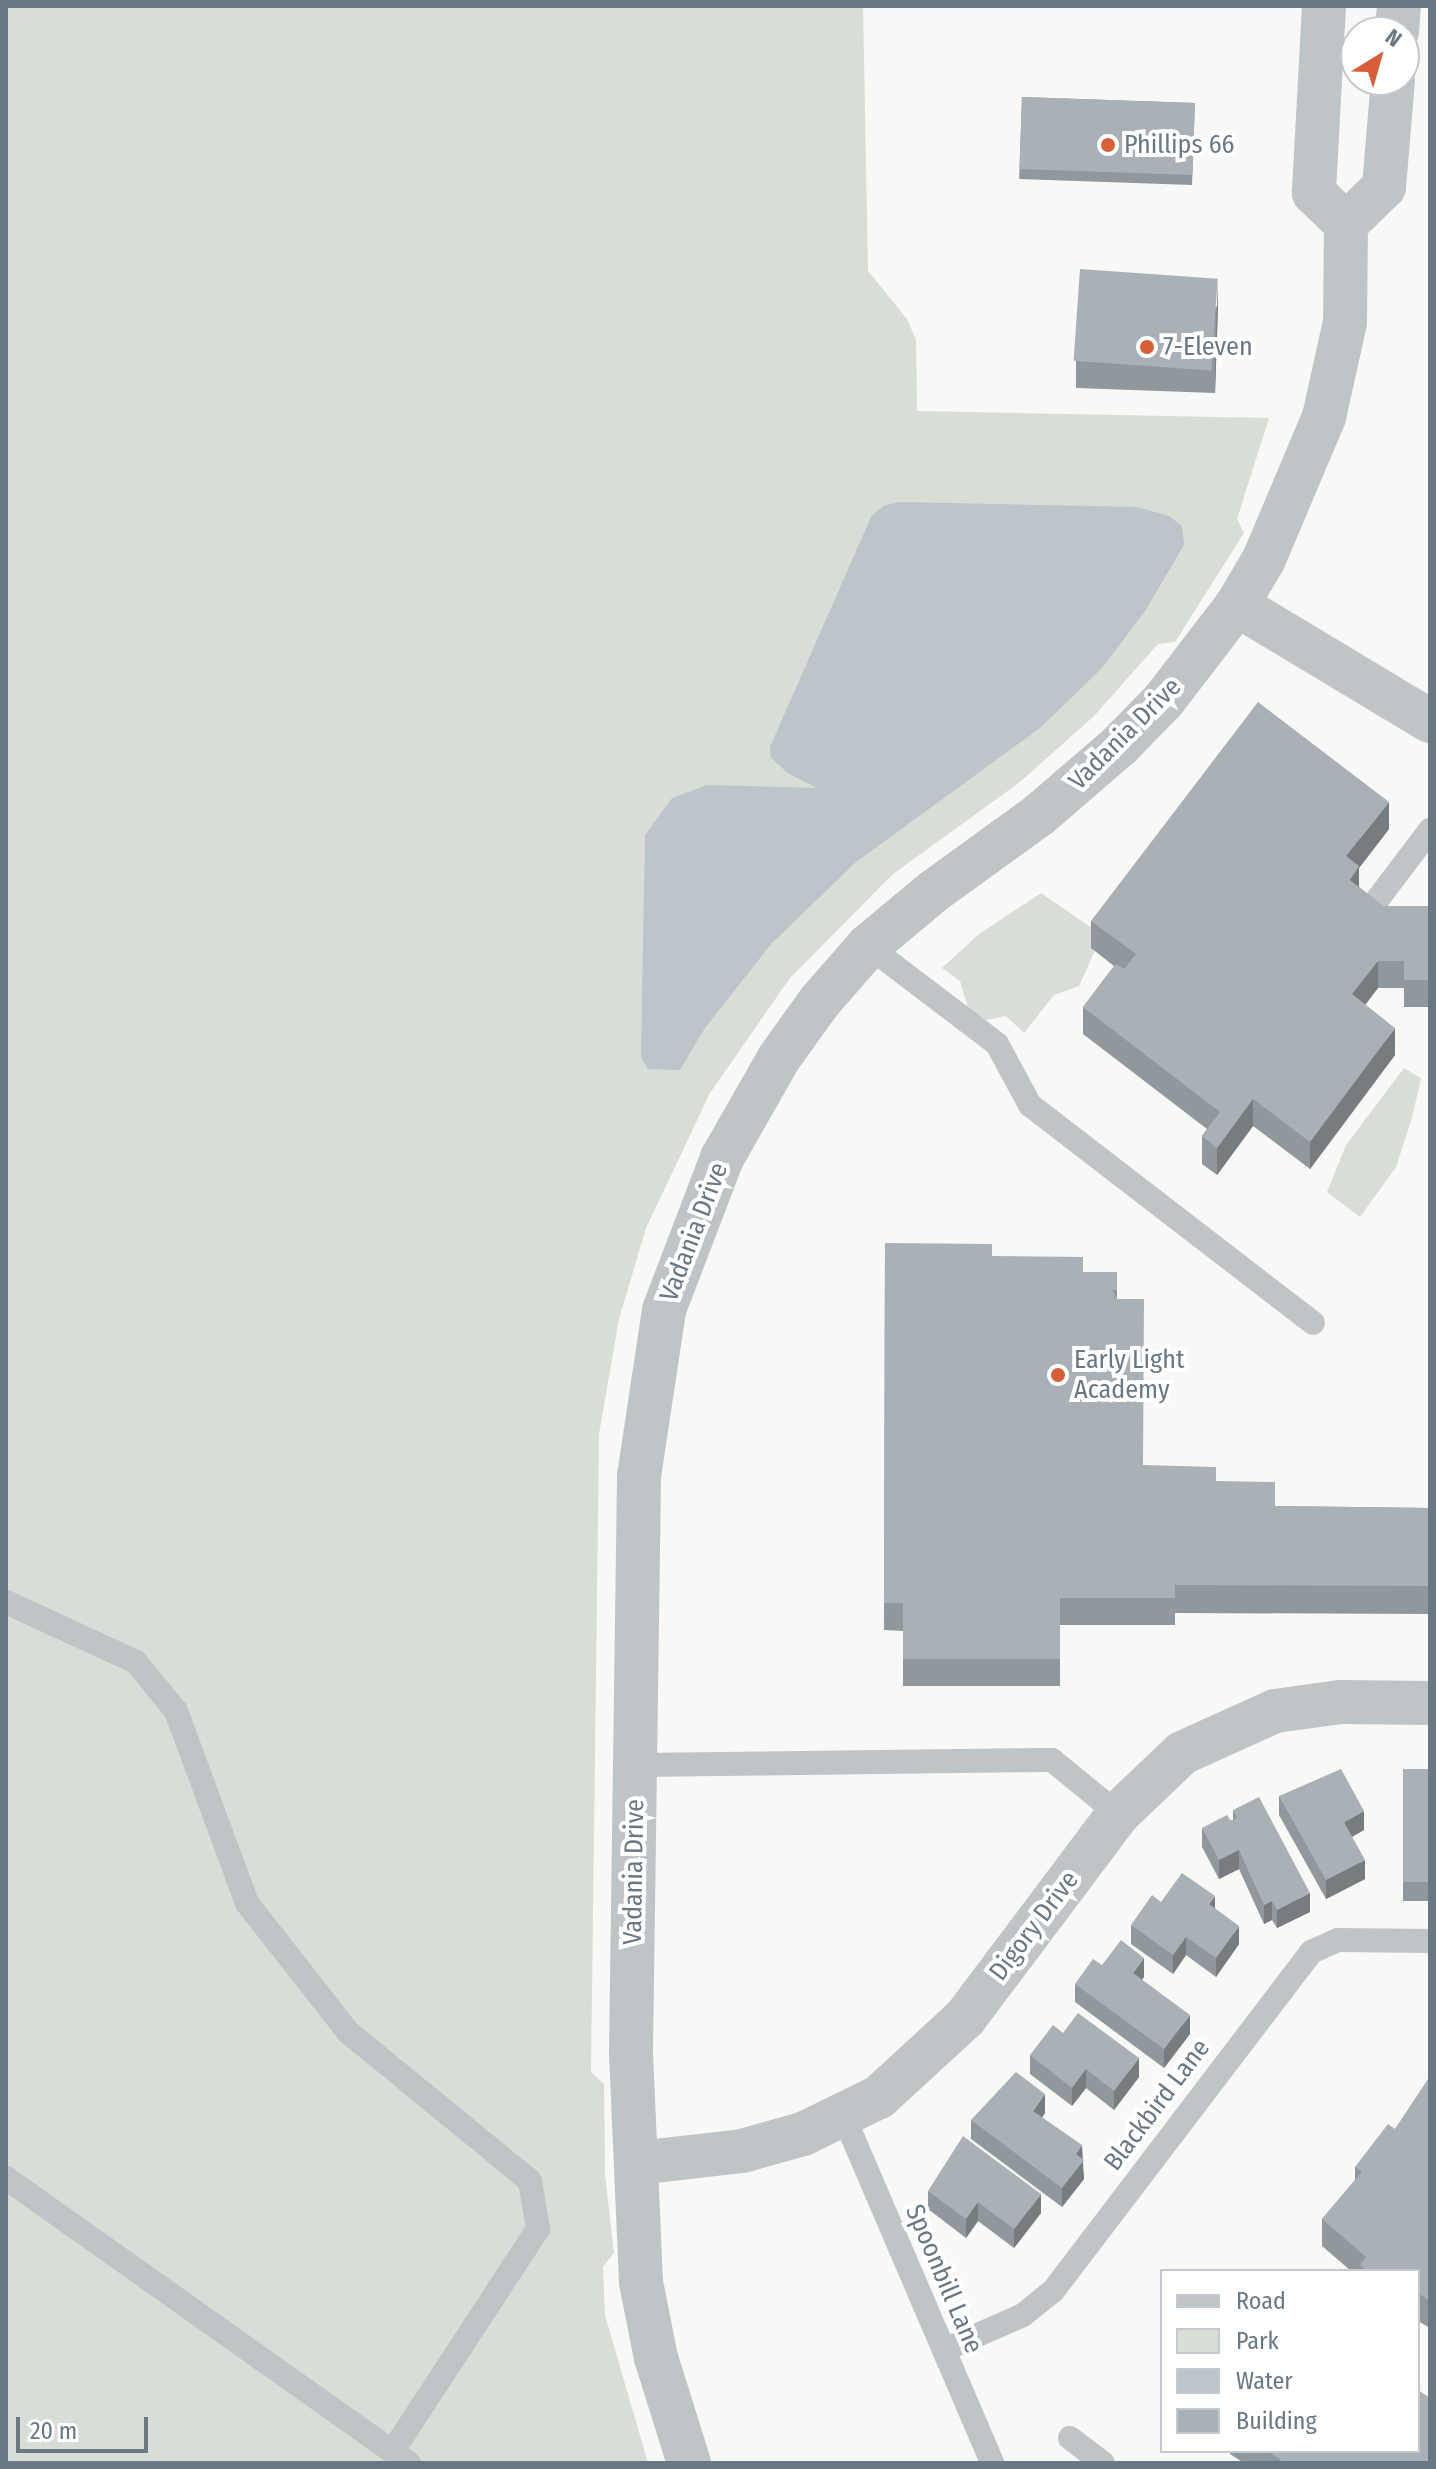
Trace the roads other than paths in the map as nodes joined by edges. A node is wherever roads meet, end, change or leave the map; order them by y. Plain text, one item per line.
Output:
1 (1324, 6) edge
2 (1392, 96) edge
3 (1346, 224) junction
4 (1237, 605) junction
5 (1430, 721) edge
6 (1430, 830) edge
7 (1365, 916) edge
8 (868, 946) junction
9 (1313, 1323) dead end
10 (6, 1602) edge
11 (1430, 1703) edge
12 (636, 1765) junction
13 (1118, 1814) junction
14 (1430, 1941) edge
15 (844, 2117) junction
16 (637, 2163) junction
17 (6, 2178) edge
18 (944, 2350) junction
19 (1070, 2438) dead end
20 (401, 2457) edge
21 (689, 2463) edge
22 (992, 2463) edge
23 (1103, 2463) edge

1 - 3 street
2 - 3 street
3 - 4 street, Vadania Drive
4 - 5 street
4 - 8 street, Vadania Drive
6 - 7 lane
8 - 9 lane
8 - 12 street, Vadania Drive
10 - 20 lane
11 - 13 street, Digory Drive
12 - 13 lane
12 - 16 street, Vadania Drive
13 - 15 street, Digory Drive
14 - 18 lane, Blackbird Lane
15 - 16 street, Digory Drive
15 - 18 lane, Spoonbill Lane
16 - 21 street, Vadania Drive
17 - 20 lane
18 - 22 lane, Spoonbill Lane
19 - 23 lane

